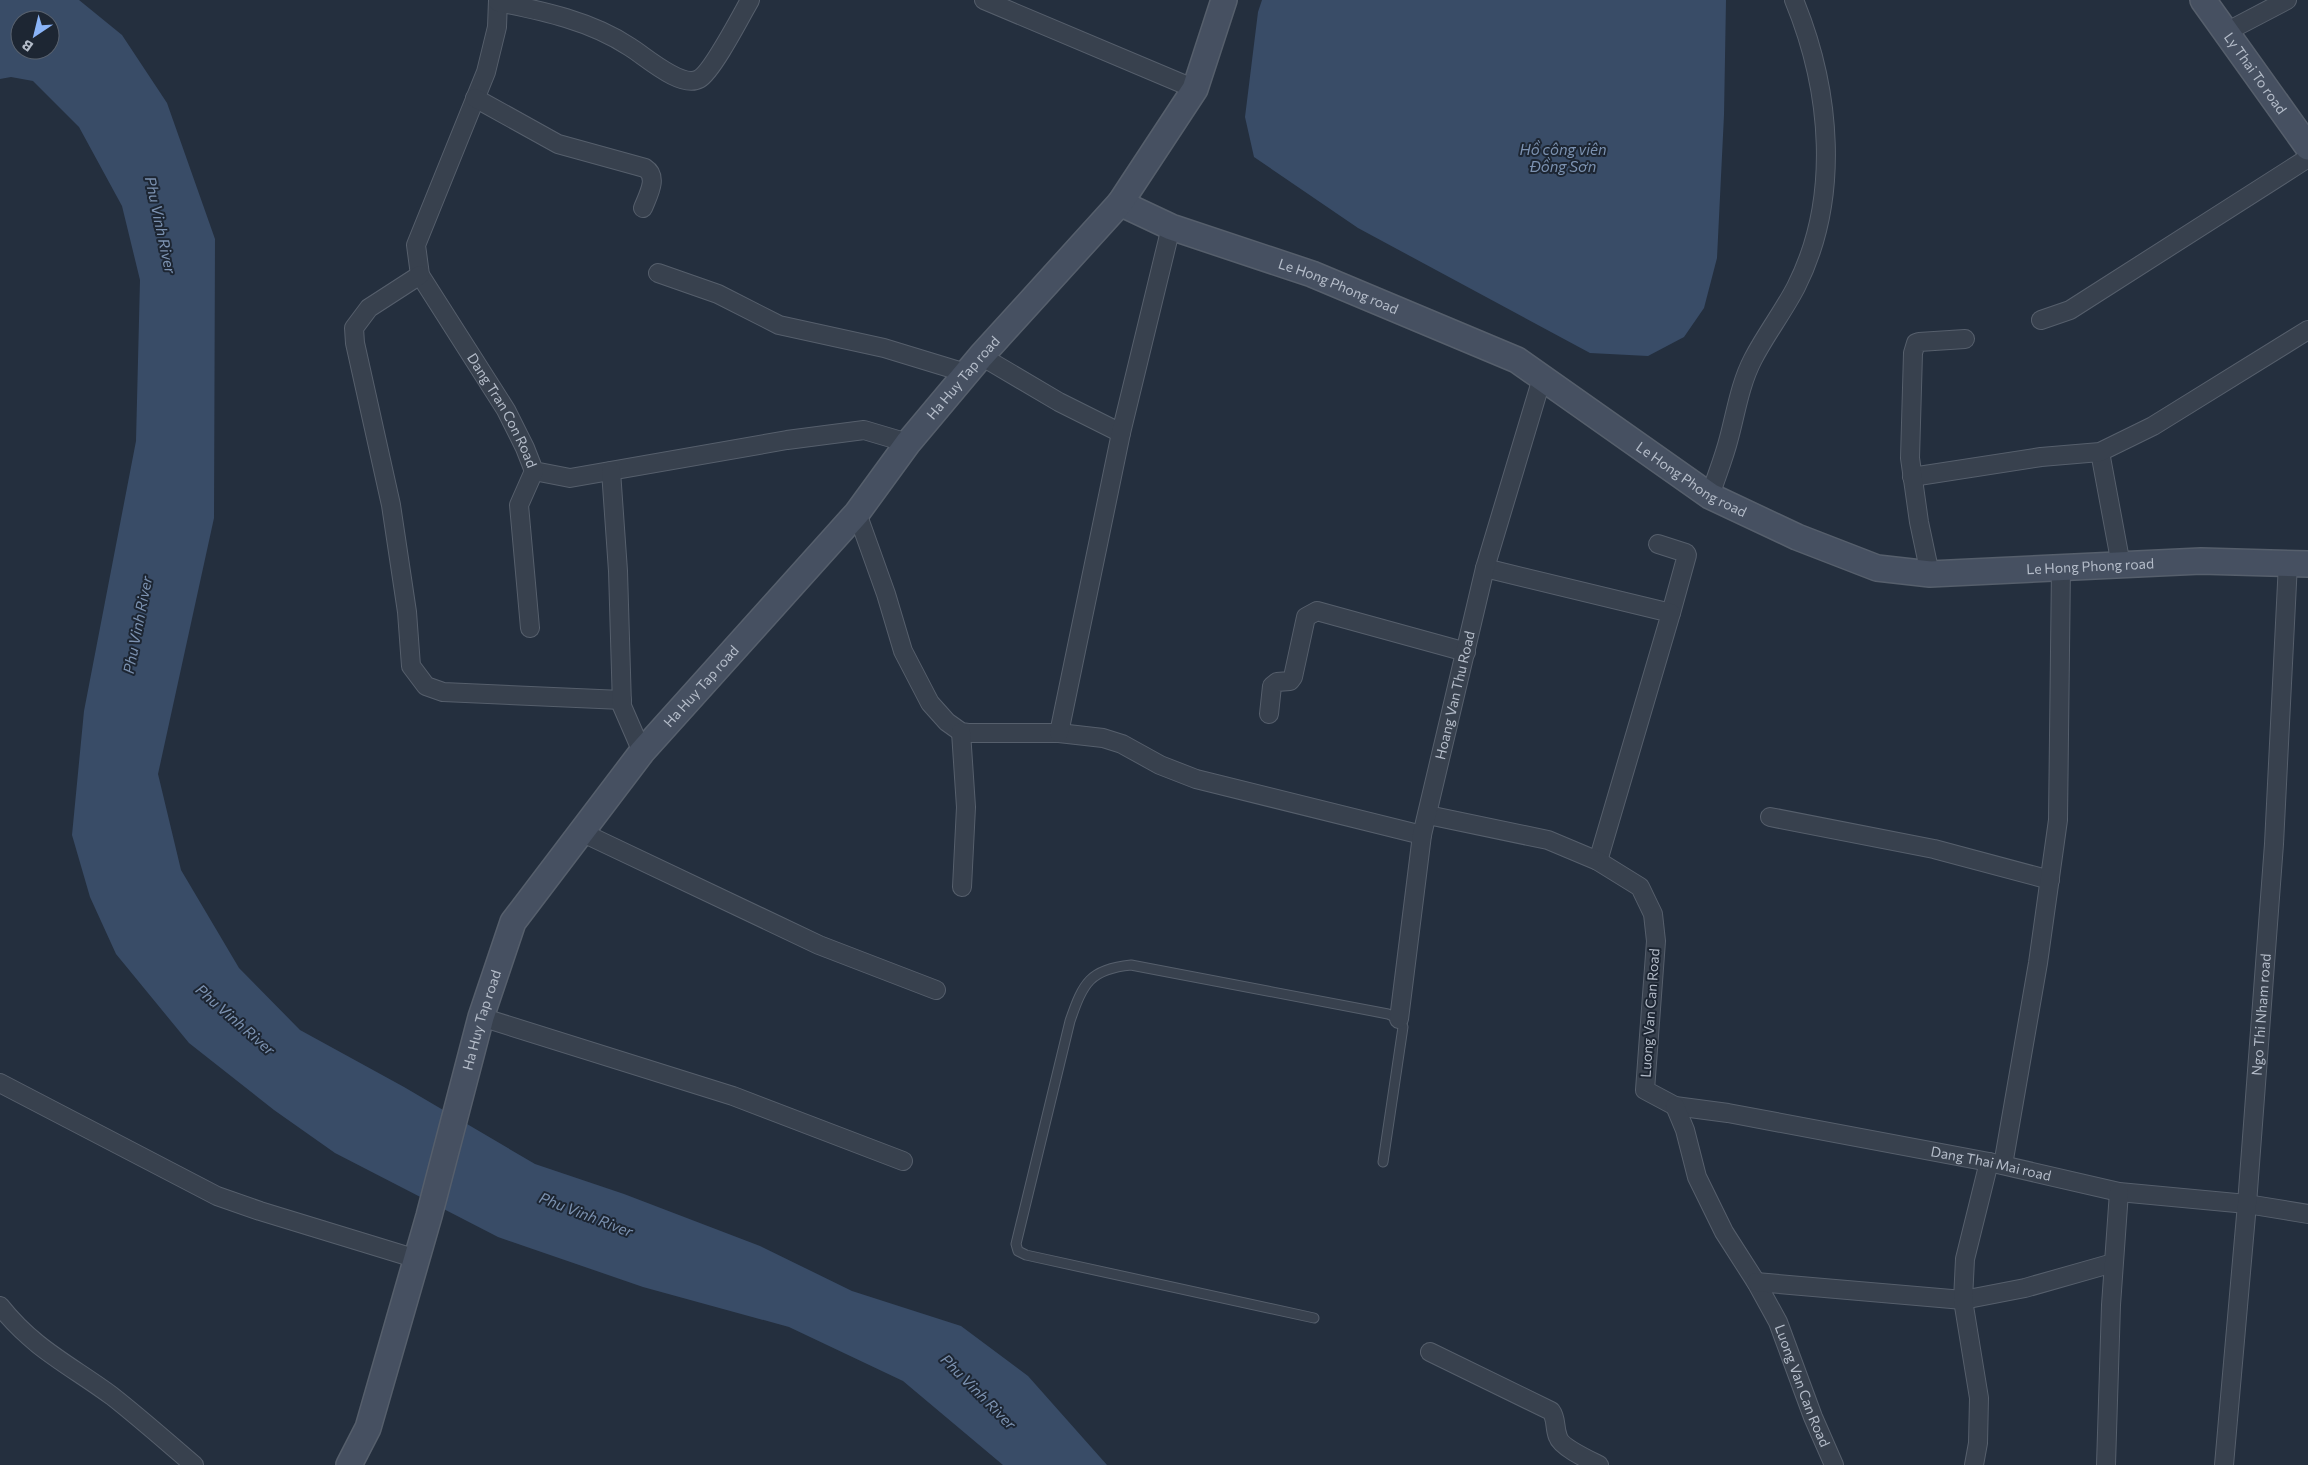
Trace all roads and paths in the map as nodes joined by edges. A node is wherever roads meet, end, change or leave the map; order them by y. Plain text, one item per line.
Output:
1 (750, 0) edge
2 (984, 0) edge
3 (1224, 0) edge
4 (1794, 0) edge
5 (2204, 0) edge
6 (2287, 0) edge
7 (498, 1) edge
8 (1019, 7) edge
9 (2226, 32) junction
10 (1196, 89) junction
11 (475, 98) junction
12 (2308, 147) edge
13 (2308, 158) edge
14 (1120, 203) junction
15 (643, 208) dead end
16 (1172, 226) junction
17 (658, 273) dead end
18 (420, 275) junction
19 (2041, 320) dead end
20 (2308, 330) edge
21 (1965, 339) dead end
22 (973, 365) junction
23 (1542, 378) junction
24 (1122, 433) junction
25 (908, 443) junction
26 (2100, 452) junction
27 (534, 471) junction
28 (611, 471) junction
29 (1912, 477) junction
30 (1710, 496) junction
31 (857, 513) junction
32 (1658, 544) dead end
33 (2298, 564) edge
34 (2120, 565) junction
35 (2061, 567) junction
36 (1485, 568) junction
37 (1930, 574) junction
38 (1671, 613) junction
39 (530, 628) dead end
40 (1466, 652) junction
41 (622, 700) junction
42 (1270, 714) dead end
43 (961, 732) junction
44 (1059, 733) junction
45 (642, 752) junction
46 (1428, 815) junction
47 (1770, 817) dead end
48 (581, 832) junction
49 (1422, 835) junction
50 (1598, 861) junction
51 (2050, 880) junction
52 (962, 887) dead end
53 (936, 990) dead end
54 (481, 1017) junction
55 (1399, 1019) junction
56 (0, 1084) edge
57 (1675, 1106) junction
58 (903, 1161) dead end
59 (1383, 1162) dead end
60 (1996, 1164) junction
61 (2119, 1192) junction
62 (2247, 1204) junction
63 (2308, 1214) edge
64 (417, 1259) junction
65 (2113, 1263) junction
66 (1756, 1282) junction
67 (1963, 1300) junction
68 (0, 1306) edge
69 (1314, 1318) dead end
70 (1430, 1352) dead end
71 (194, 1465) edge
72 (349, 1465) edge
73 (1599, 1465) edge
74 (1834, 1465) edge
75 (1974, 1465) edge
76 (2106, 1465) edge
77 (2224, 1465) edge

1 - 7 street
2 - 8 street
3 - 10 main road, Ha Huy Tap road
4 - 30 street
5 - 9 main road, Ly Thai To road
6 - 9 street
7 - 11 street, Dang Tran Con Road
8 - 10 street
9 - 12 main road, Ly Thai To road
10 - 14 main road, Ha Huy Tap road
11 - 15 street
11 - 18 street, Dang Tran Con Road
13 - 19 street
14 - 16 main road, Le Hong Phong road
14 - 22 main road, Ha Huy Tap road
16 - 23 main road, Le Hong Phong road
16 - 24 street
17 - 22 street
18 - 27 street, Dang Tran Con Road
18 - 41 street
20 - 26 street
21 - 29 street
22 - 24 street
22 - 25 main road, Ha Huy Tap road
23 - 30 main road, Le Hong Phong road
23 - 36 street, Hoang Van Thu Road
24 - 44 street
25 - 28 street, Dang Tran Con Road
25 - 31 main road, Ha Huy Tap road
26 - 29 street
26 - 34 street
27 - 28 street, Dang Tran Con Road
27 - 39 street
28 - 41 street
29 - 37 street
30 - 37 main road, Le Hong Phong road
31 - 43 street
31 - 45 main road, Ha Huy Tap road
32 - 38 street
33 - 34 main road, Le Hong Phong road
33 - 62 street, Ngo Thi Nham road
34 - 35 main road, Le Hong Phong road
35 - 37 main road, Le Hong Phong road
35 - 51 street
36 - 38 street
36 - 40 street, Hoang Van Thu Road
38 - 50 street
40 - 42 street
40 - 46 street, Hoang Van Thu Road
41 - 45 street
43 - 44 street
43 - 52 street
44 - 49 street
45 - 48 main road, Ha Huy Tap road
46 - 49 street, Hoang Van Thu Road
46 - 50 street, Luong Van Can Road
47 - 51 street
48 - 53 street
48 - 54 main road, Ha Huy Tap road
49 - 55 street, Hoang Van Thu Road
50 - 57 street, Luong Van Can Road
51 - 60 street
54 - 58 street
54 - 64 main road, Ha Huy Tap road
55 - 59 lane
55 - 69 lane
56 - 64 street
57 - 60 street, Dang Thai Mai road
57 - 66 street, Luong Van Can Road
60 - 61 street, Dang Thai Mai road
60 - 67 street
61 - 62 street, Dang Thai Mai road
61 - 65 street
62 - 63 street, Dang Thai Mai road
62 - 77 street, Ngo Thi Nham road
64 - 72 main road, Ha Huy Tap road
65 - 67 street
65 - 76 street
66 - 67 street
66 - 74 street, Luong Van Can Road
67 - 75 street
68 - 71 street
70 - 73 street

